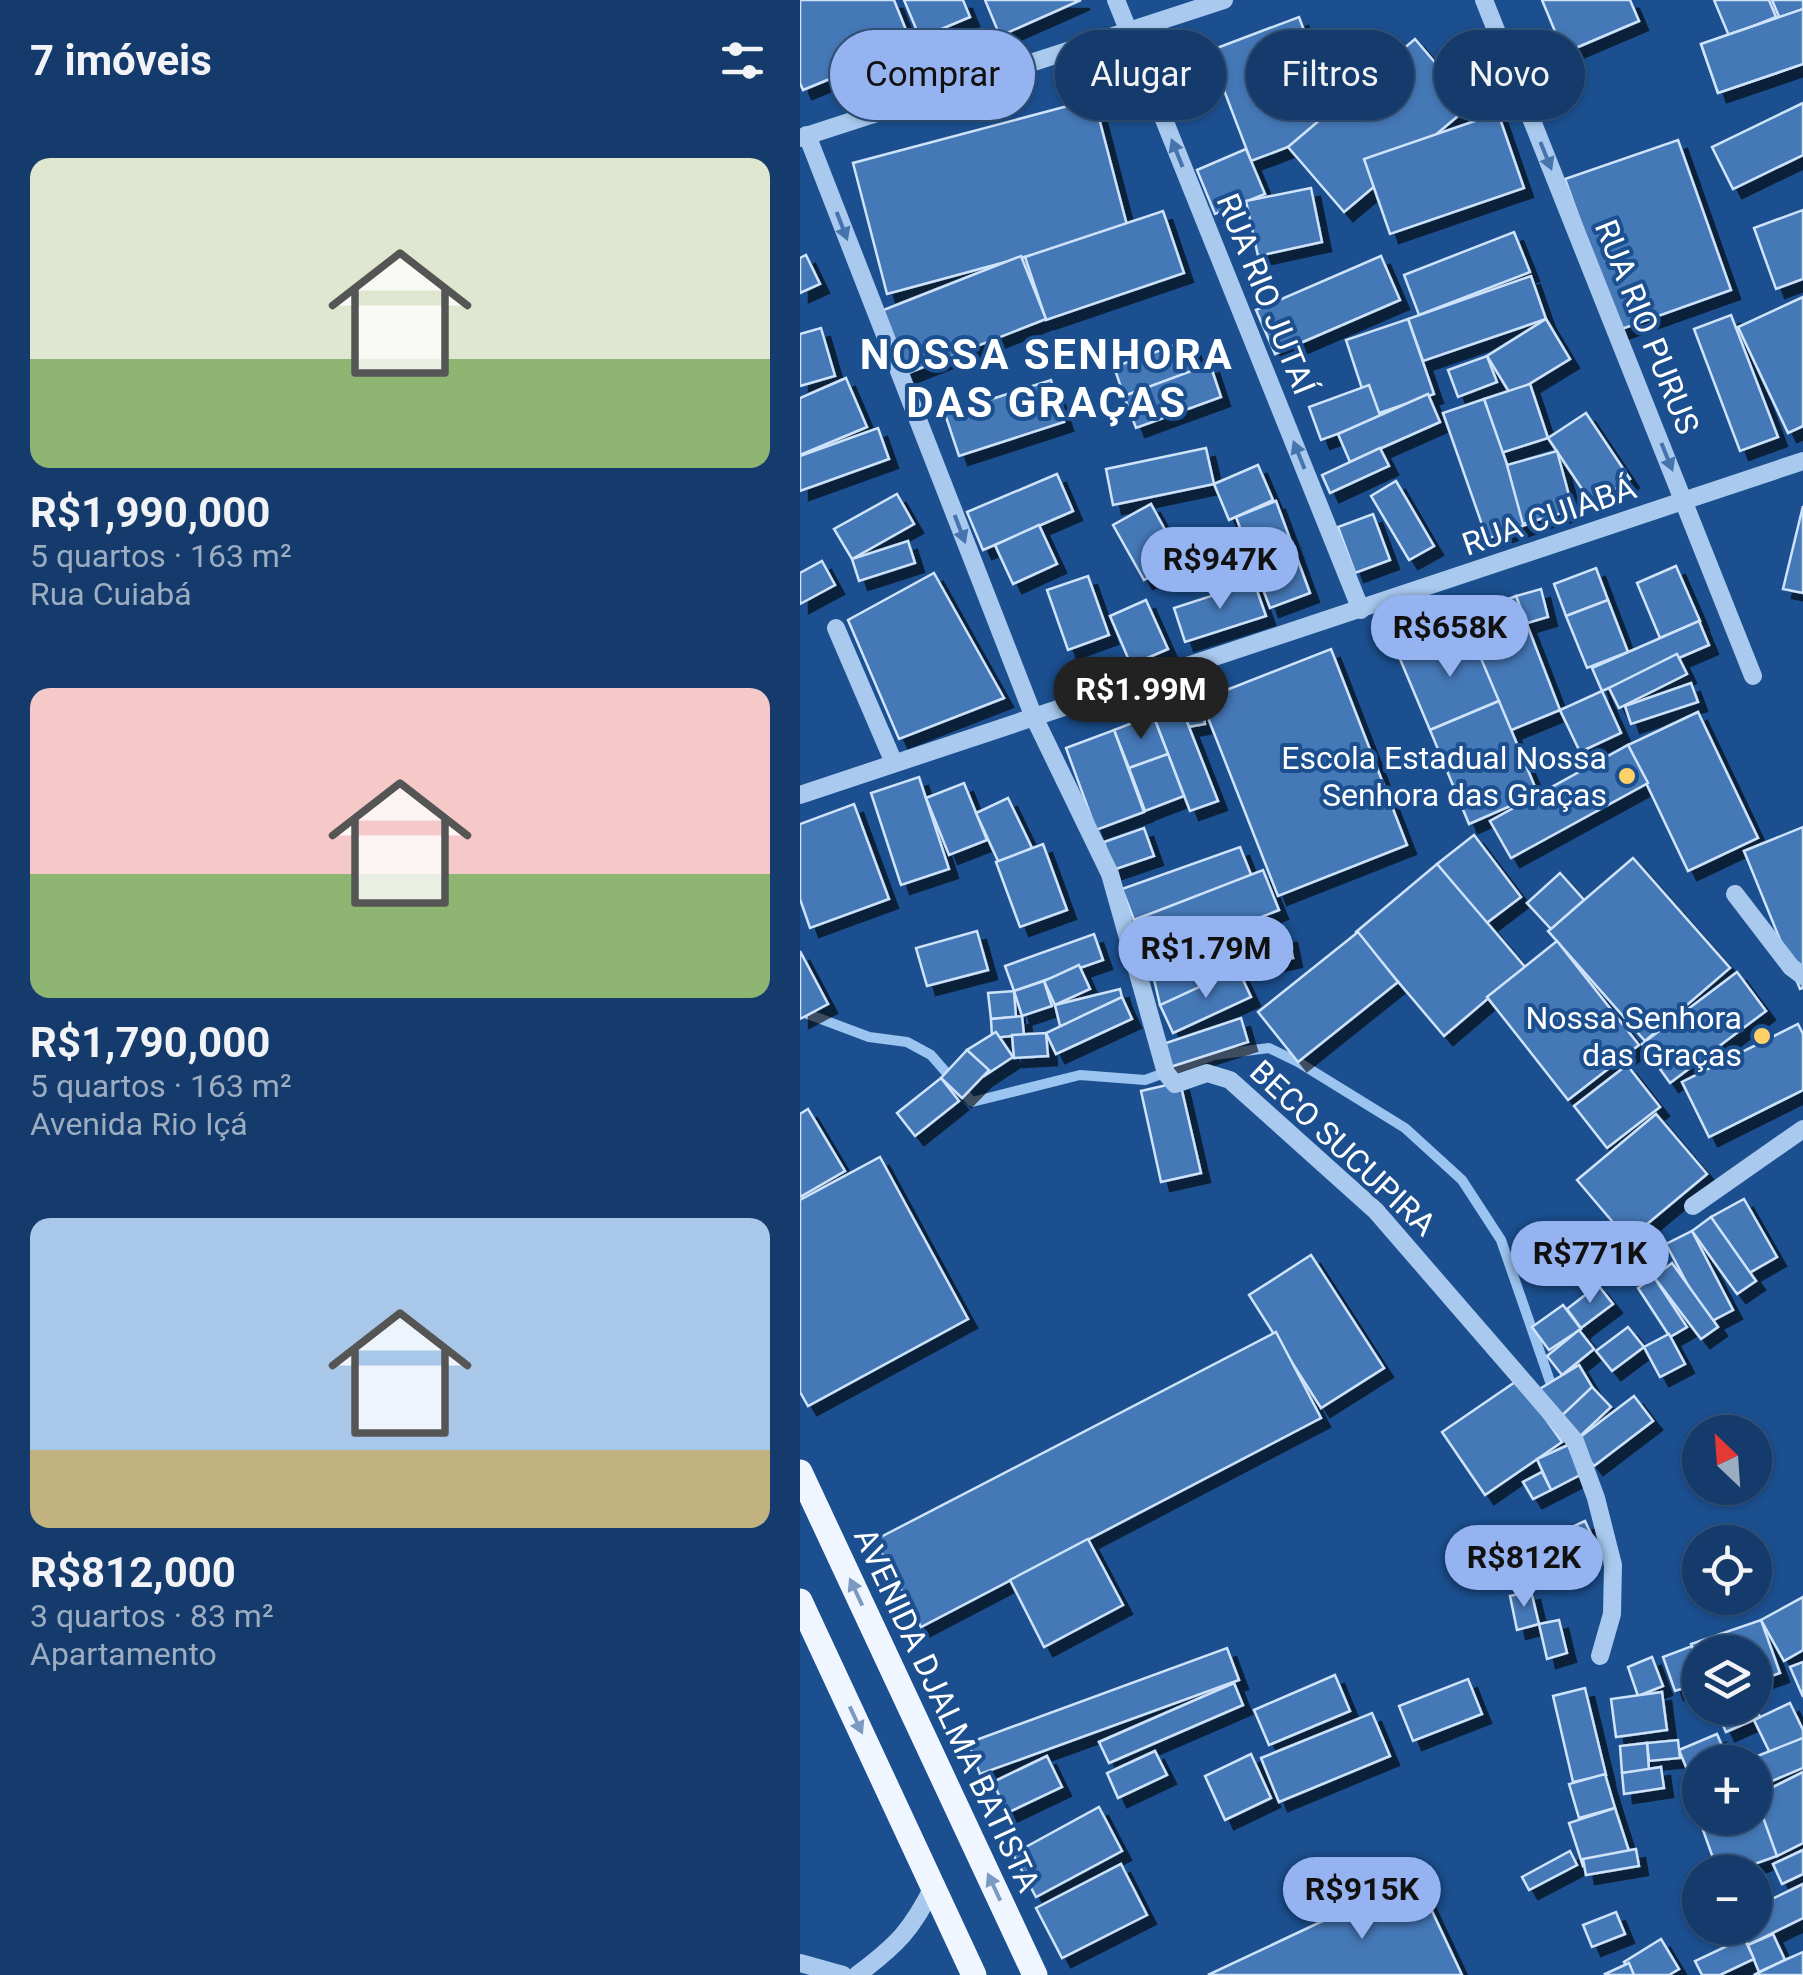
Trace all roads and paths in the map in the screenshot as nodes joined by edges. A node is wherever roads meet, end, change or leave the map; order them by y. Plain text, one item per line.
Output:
1 (1116, 0) edge
2 (1224, 0) edge
3 (1484, 0) edge
4 (1128, 30) joint
5 (1055, 54) edge
6 (1164, 120) edge
7 (804, 136) edge
8 (1803, 461) edge
9 (1684, 502) junction
10 (1361, 610) junction
11 (836, 628) dead end
12 (1753, 676) dead end
13 (1033, 715) junction
14 (894, 763) junction
15 (800, 796) edge
16 (1734, 894) dead end
17 (1803, 976) edge
18 (1803, 1129) edge
19 (1693, 1206) dead end
20 (800, 1472) edge
21 (803, 1615) edge
22 (1600, 1656) dead end
23 (934, 1886) junction
24 (800, 1963) edge
25 (843, 1975) edge
26 (857, 1975) edge
27 (974, 1975) edge
28 (1035, 1975) edge

1 - 4 street, RUA RIO JUTAÍ
2 - 4 street
3 -> 9 street, RUA RIO PURUS
5 - 7 street
10 -> 6 street, RUA RIO JUTAÍ
7 -> 13 street, BECO SUCUPIRA
8 - 9 street, RUA CUIABÁ
9 - 10 street, RUA CUIABÁ
9 - 12 street, RUA RIO PURUS
10 - 13 street, RUA CUIABÁ
11 - 14 street
13 - 14 street, RUA CUIABÁ
13 - 22 street, BECO SUCUPIRA
14 - 15 street, RUA CUIABÁ
16 - 17 street
18 - 19 street
28 -> 20 main road, AVENIDA DJALMA BATISTA
21 -> 23 main road
23 - 26 street
23 - 27 main road
24 - 25 street

